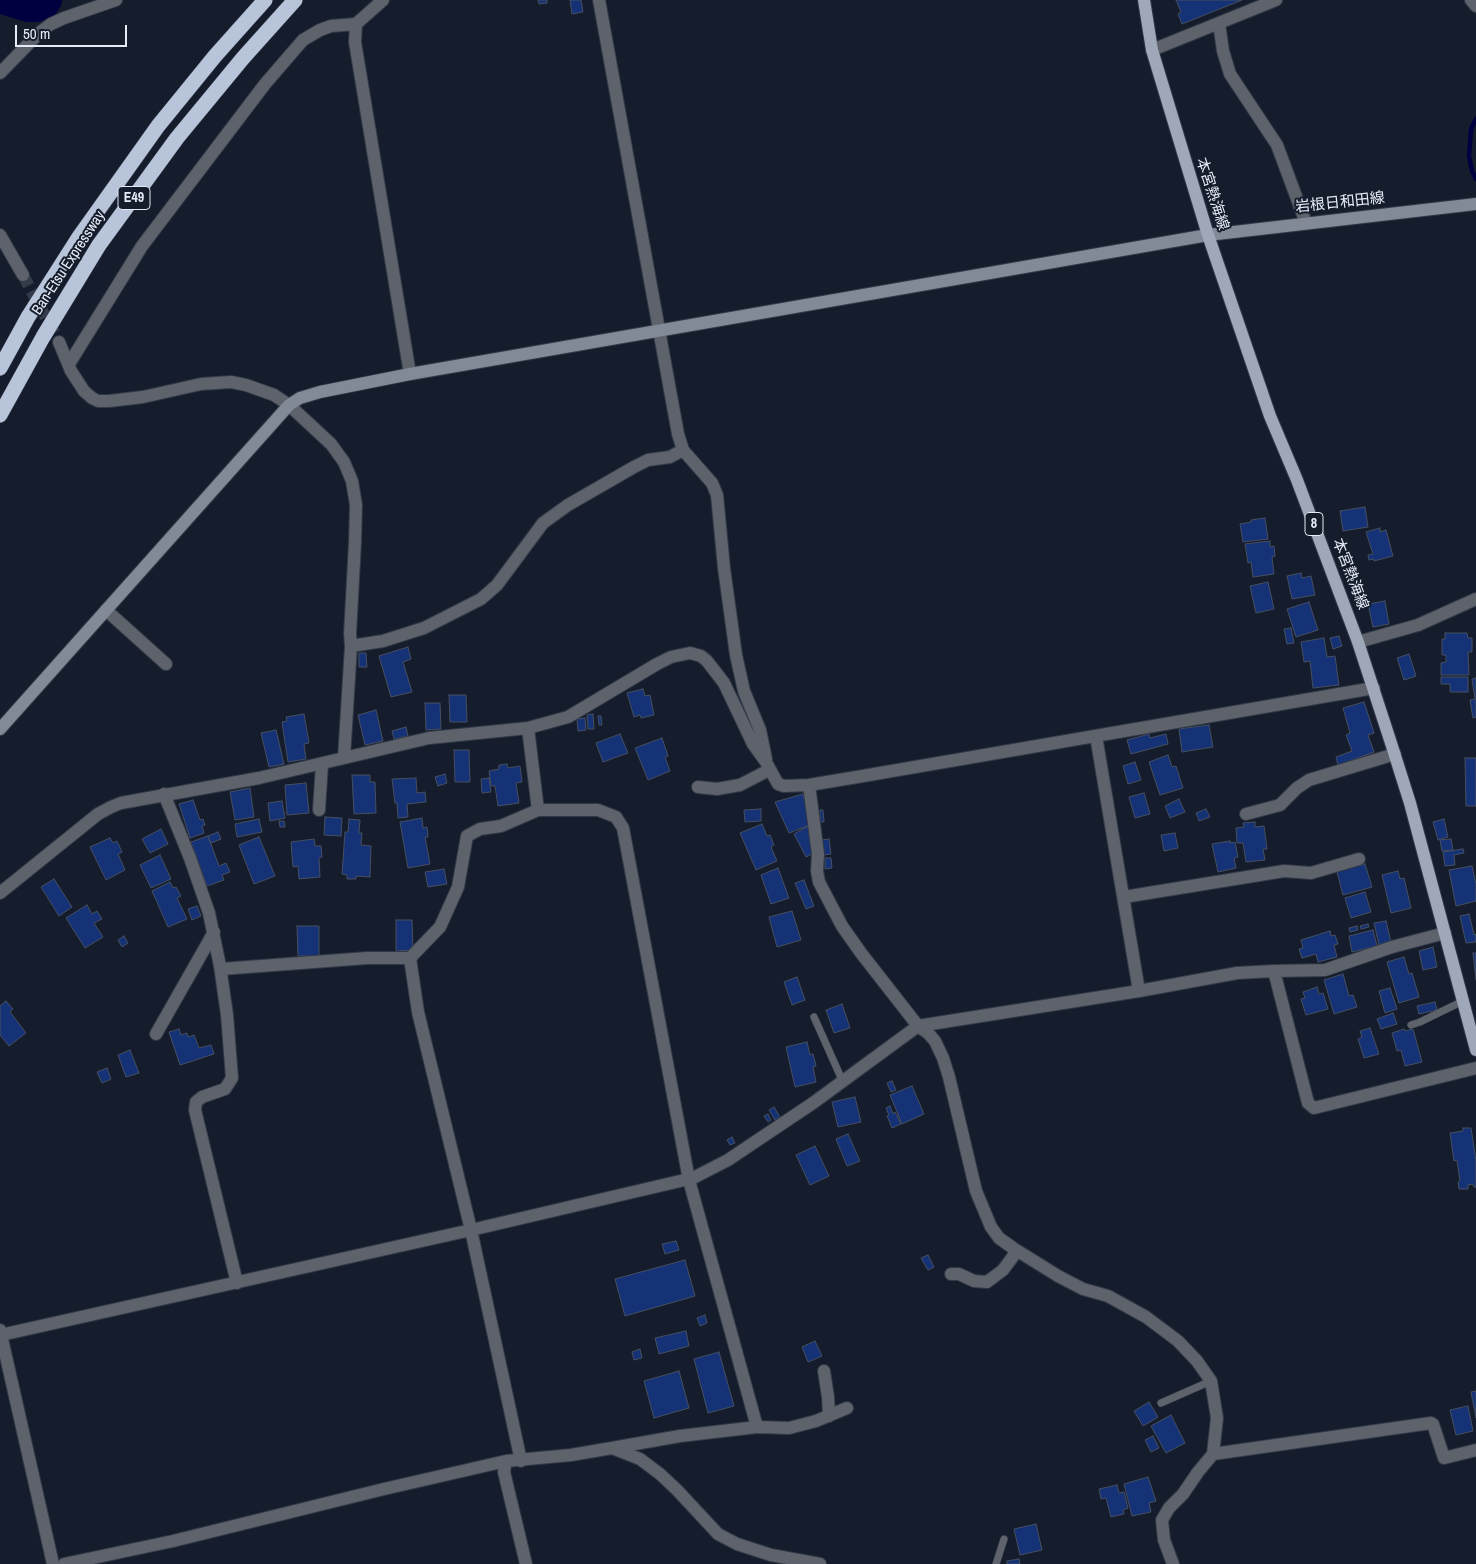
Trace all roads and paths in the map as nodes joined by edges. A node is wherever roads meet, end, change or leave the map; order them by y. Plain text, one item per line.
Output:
1 (116, 0) edge
2 (265, 0) edge
3 (295, 0) edge
4 (382, 0) edge
5 (598, 0) edge
6 (1144, 0) edge
7 (1276, 0) edge
8 (1471, 0) edge
9 (1476, 6) edge
10 (1219, 23) junction
11 (356, 24) junction
12 (1152, 50) junction
13 (0, 73) edge
14 (1476, 204) edge
15 (1306, 223) junction
16 (0, 235) edge
17 (1208, 235) junction
18 (23, 275) tunnel mouth
19 (658, 331) junction
20 (60, 342) tunnel mouth
21 (69, 364) junction
22 (0, 368) edge
23 (410, 374) junction
24 (288, 405) junction
25 (0, 415) edge
26 (683, 450) junction
27 (1476, 599) edge
28 (106, 610) junction
29 (1358, 642) junction
30 (351, 646) junction
31 (166, 664) dead end
32 (1374, 688) junction
33 (528, 728) junction
34 (0, 729) edge
35 (1096, 736) junction
36 (1395, 754) junction
37 (344, 758) junction
38 (322, 764) junction
39 (768, 766) junction
40 (809, 785) junction
41 (698, 787) dead end
42 (164, 794) junction
43 (319, 810) dead end
44 (538, 810) junction
45 (1246, 814) dead end
46 (1360, 858) dead end
47 (0, 892) edge
48 (1124, 897) junction
49 (214, 932) junction
50 (1445, 933) junction
51 (410, 958) junction
52 (221, 968) junction
53 (1274, 971) junction
54 (1140, 991) junction
55 (1463, 1001) junction
56 (814, 1018) dead end
57 (1411, 1025) dead end
58 (918, 1026) junction
59 (156, 1034) dead end
60 (1476, 1050) edge
61 (1476, 1068) edge
62 (843, 1082) junction
63 (689, 1180) junction
64 (471, 1230) junction
65 (1017, 1251) junction
66 (951, 1274) dead end
67 (237, 1283) junction
68 (1, 1332) edge
69 (824, 1371) dead end
70 (1211, 1381) junction
71 (1161, 1404) dead end
72 (847, 1408) dead end
73 (829, 1416) junction
74 (757, 1428) junction
75 (612, 1448) junction
76 (1476, 1450) edge
77 (1213, 1454) junction
78 (521, 1460) junction
79 (506, 1461) junction
80 (1004, 1539) dead end
81 (53, 1564) edge
82 (64, 1564) edge
83 (526, 1564) edge
84 (820, 1564) edge
85 (996, 1564) edge
86 (1173, 1564) edge

1 - 13 street
2 - 22 highway, Ban-Etsu Expressway / E49
3 - 25 highway, Ban-Etsu Expressway / E49
4 - 11 street
5 - 19 street
6 - 12 main road, 本宮熱海線 / 8
7 - 10 street
8 - 9 street
10 - 12 street
10 - 15 street
11 - 21 street
11 - 23 street
12 - 17 main road, 本宮熱海線 / 8
14 - 15 street, 岩根日和田線
15 - 17 street, 岩根日和田線
16 - 18 street
17 - 19 street, 岩根日和田線
17 - 29 main road, 本宮熱海線 / 8
19 - 23 street, 岩根日和田線
19 - 26 street
20 - 21 street
21 - 24 street
23 - 24 street, 岩根日和田線
24 - 28 street
24 - 30 street
26 - 30 street
26 - 39 street
27 - 29 street
28 - 31 street
28 - 34 street
29 - 32 main road, 本宮熱海線 / 8
30 - 37 street
32 - 35 street
32 - 36 main road, 本宮熱海線 / 8
33 - 37 street
33 - 39 street
33 - 44 street
35 - 40 street
35 - 48 street
36 - 45 street
36 - 50 main road, 本宮熱海線 / 8
37 - 38 street
38 - 42 street
38 - 43 street
39 - 40 street
39 - 41 street
40 - 58 street
42 - 47 street
42 - 49 street
44 - 51 street
44 - 63 street
46 - 48 street
48 - 54 street
49 - 52 street
49 - 59 street
50 - 53 street
50 - 55 main road, 本宮熱海線 / 8
51 - 52 street
51 - 64 street
52 - 67 street
53 - 54 street
53 - 61 street
54 - 58 street
55 - 57 lane
55 - 60 main road, 本宮熱海線 / 8
56 - 62 lane
58 - 62 street
58 - 65 street
62 - 63 street
63 - 64 street
63 - 74 street
64 - 67 street
64 - 78 street
65 - 66 street
65 - 70 street
67 - 68 street
68 - 81 street
69 - 73 street
70 - 71 lane
70 - 77 street
72 - 73 street
73 - 74 street
74 - 75 street
75 - 78 street
75 - 84 street
76 - 77 street
77 - 86 street
78 - 79 street
79 - 82 street
79 - 83 street
80 - 85 lane

